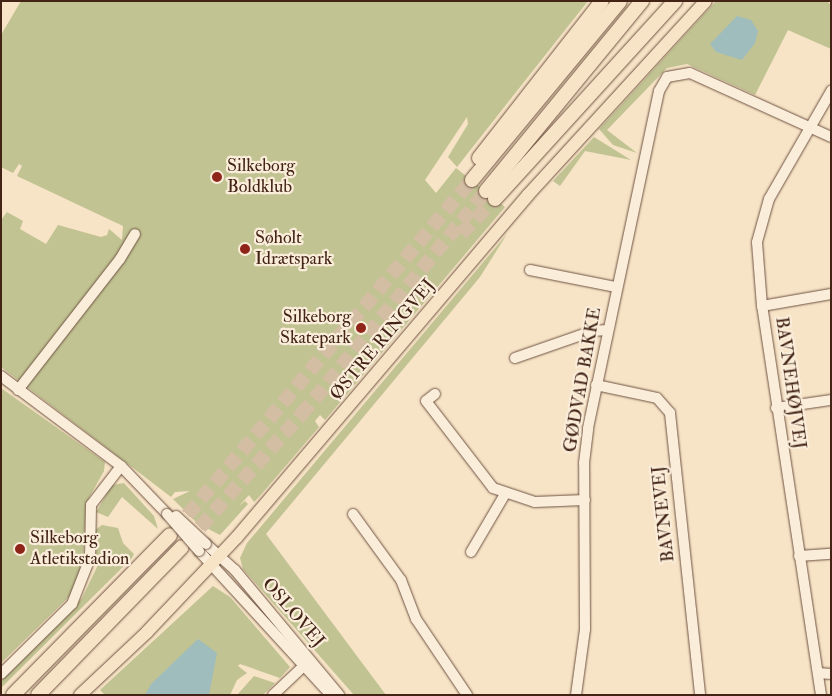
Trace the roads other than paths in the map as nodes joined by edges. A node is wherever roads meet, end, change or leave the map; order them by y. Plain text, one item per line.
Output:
1 (602, 1) edge
2 (620, 1) edge
3 (642, 1) edge
4 (675, 1) edge
5 (706, 1) edge
6 (831, 91) edge
7 (810, 128) junction
8 (831, 137) edge
9 (135, 234) dead end
10 (530, 270) dead end
11 (616, 287) junction
12 (831, 294) edge
13 (762, 306) junction
14 (607, 330) junction
15 (515, 358) dead end
16 (1, 376) edge
17 (596, 385) junction
18 (18, 390) junction
19 (435, 394) dead end
20 (831, 400) edge
21 (776, 408) junction
22 (121, 466) junction
23 (505, 494) junction
24 (585, 500) junction
25 (353, 514) dead end
26 (170, 535) tunnel mouth
27 (182, 547) tunnel mouth
28 (471, 552) dead end
29 (831, 554) edge
30 (799, 556) junction
31 (215, 560) junction
32 (308, 662) junction
33 (818, 673) junction
34 (1, 674) edge
35 (831, 674) edge
36 (13, 695) edge
37 (38, 695) edge
38 (80, 695) edge
39 (274, 695) edge
40 (331, 695) edge
41 (339, 695) edge
42 (467, 695) edge
43 (576, 695) edge
44 (700, 695) edge
45 (821, 695) edge

1 - 2 highway
3 - 4 highway
5 - 31 main road, ØSTRE RINGVEJ
6 - 7 street, BAVNEHØJVEJ
7 - 8 street
7 - 11 street, GØDVAD BAKKE
7 - 13 street, BAVNEHØJVEJ
9 - 18 street
10 - 11 street
11 - 14 street, GØDVAD BAKKE
12 - 13 street
13 - 21 street, BAVNEHØJVEJ
14 - 15 street
14 - 17 street, GØDVAD BAKKE
16 - 18 street, OSLOVEJ
17 - 24 street, GØDVAD BAKKE
17 - 44 street, BAVNEVEJ
18 - 22 street, OSLOVEJ
19 - 23 street
20 - 21 street
21 - 30 street, BAVNEHØJVEJ
22 - 31 street, OSLOVEJ, bridge
22 - 34 street
23 - 24 street
23 - 28 street
24 - 43 street, GØDVAD BAKKE
25 - 42 street
26 - 36 highway
27 - 37 highway
29 - 30 street
30 - 33 street, BAVNEHØJVEJ
31 - 32 street, OSLOVEJ
31 - 38 main road, ØSTRE RINGVEJ
32 - 39 street
32 - 40 street, OSLOVEJ
32 - 41 street, OSLOVEJ
33 - 35 street
33 - 45 street, BAVNEHØJVEJ

